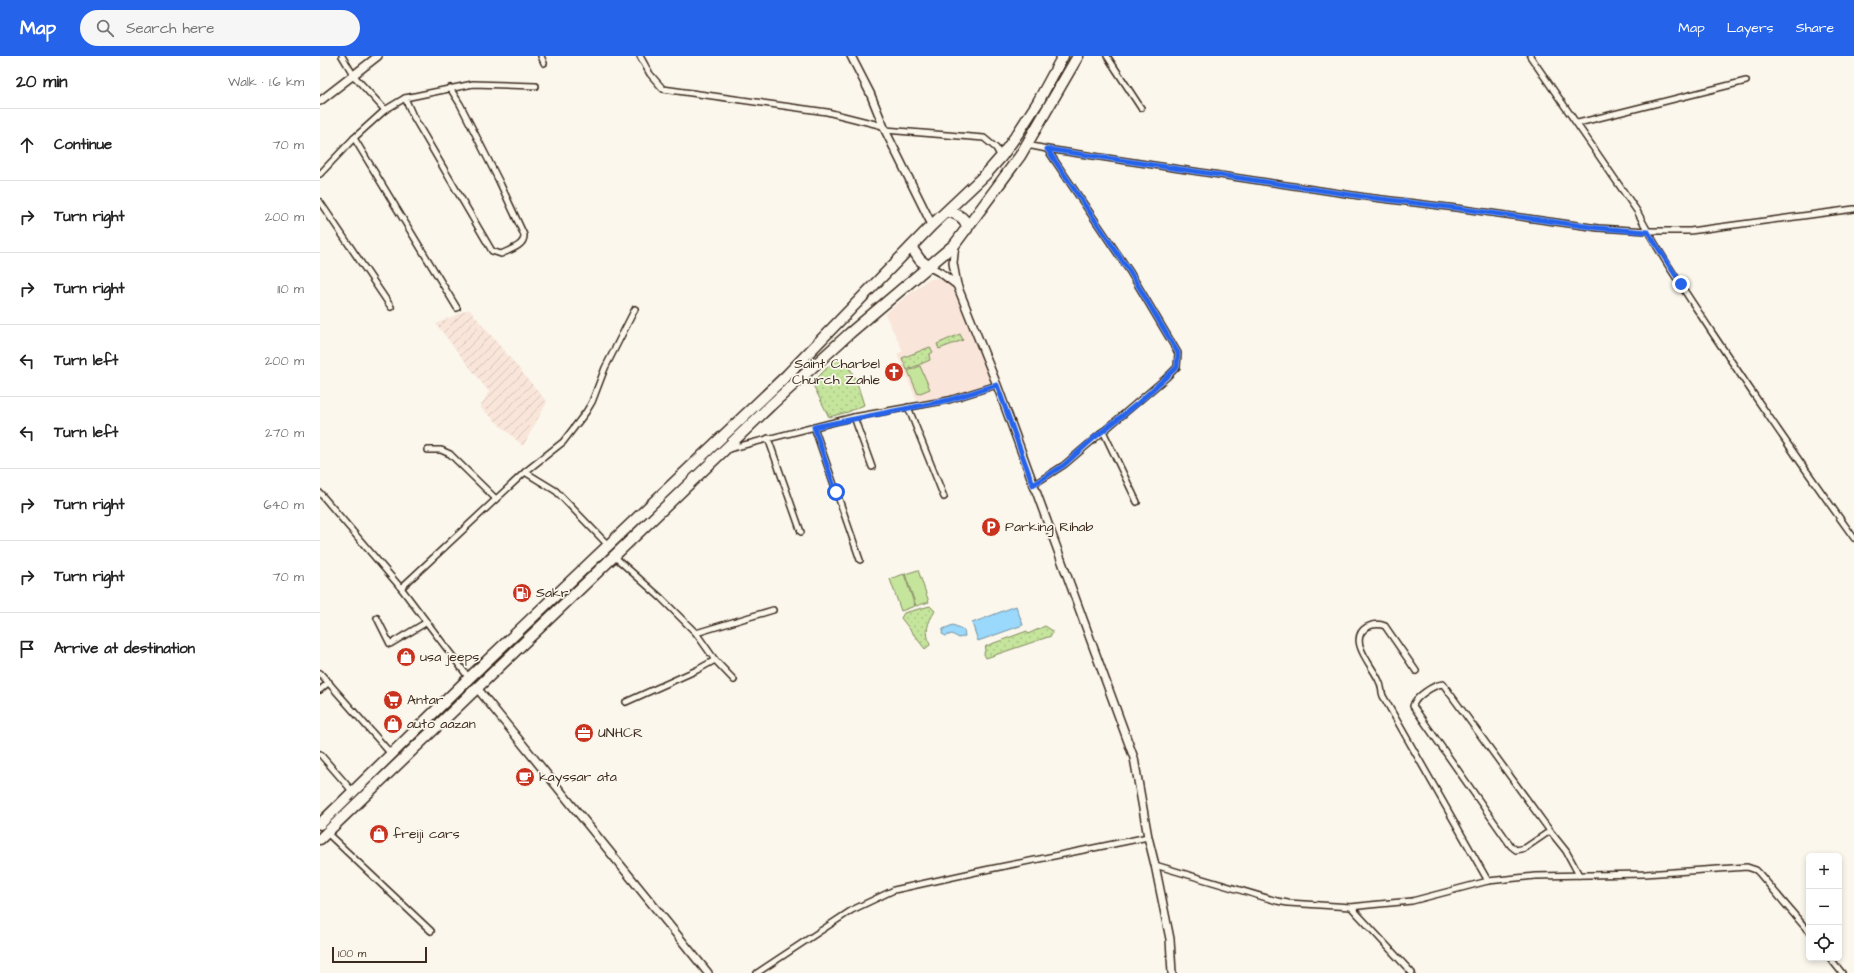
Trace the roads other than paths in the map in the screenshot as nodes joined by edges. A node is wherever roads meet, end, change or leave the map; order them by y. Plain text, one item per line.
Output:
1 (342, 56) edge
2 (378, 56) edge
3 (541, 56) edge
4 (640, 56) edge
5 (851, 56) edge
6 (1063, 56) edge
7 (1078, 56) edge
8 (1107, 56) edge
9 (1530, 56) edge
10 (544, 63) dead end
11 (354, 76) junction
12 (1746, 81) dead end
13 (536, 86) dead end
14 (450, 88) junction
15 (405, 98) junction
16 (320, 101) edge
17 (1141, 108) dead end
18 (385, 110) junction
19 (1578, 123) junction
20 (884, 128) junction
21 (354, 138) junction
22 (1027, 145) junction
23 (1047, 149) junction
24 (1001, 157) junction
25 (320, 174) edge
26 (320, 202) edge
27 (1854, 209) edge
28 (948, 211) junction
29 (932, 225) junction
30 (967, 229) junction
31 (1648, 232) junction
32 (955, 244) junction
33 (911, 247) junction
34 (928, 266) junction
35 (957, 285) junction
36 (391, 306) dead end
37 (457, 308) dead end
38 (635, 309) dead end
39 (997, 385) junction
40 (908, 407) junction
41 (854, 417) junction
42 (814, 427) junction
43 (1103, 431) junction
44 (768, 438) junction
45 (428, 450) dead end
46 (725, 450) junction
47 (872, 467) dead end
48 (525, 472) junction
49 (1033, 485) junction
50 (320, 493) edge
51 (944, 497) dead end
52 (496, 499) junction
53 (1138, 502) dead end
54 (801, 532) dead end
55 (1854, 538) edge
56 (608, 545) junction
57 (615, 557) junction
58 (860, 560) dead end
59 (401, 588) junction
60 (773, 610) dead end
61 (377, 618) dead end
62 (427, 622) junction
63 (696, 633) junction
64 (716, 660) junction
65 (1416, 671) dead end
66 (320, 673) edge
67 (469, 678) junction
68 (734, 680) dead end
69 (328, 682) junction
70 (477, 688) junction
71 (320, 690) edge
72 (626, 702) dead end
73 (320, 754) edge
74 (392, 755) junction
75 (353, 792) junction
76 (1550, 831) junction
77 (322, 832) edge
78 (1148, 837) junction
79 (1155, 865) junction
80 (1579, 875) junction
81 (1488, 881) junction
82 (1351, 907) junction
83 (1806, 928) edge
84 (431, 931) dead end
85 (1832, 961) edge
86 (708, 973) edge
87 (757, 973) edge
88 (1172, 973) edge
89 (1412, 973) edge
90 (1842, 973) edge

1 - 11 street
2 - 11 street
3 - 10 street
4 - 20 street
5 - 20 street
6 - 24 highway
7 - 22 highway
8 - 17 street
9 - 19 street
11 - 16 street
11 - 18 street
12 - 19 street
13 - 14 street
14 - 15 street
14 - 15 street
15 - 18 street
18 - 21 street
19 - 31 street
20 - 24 street
20 - 29 street
21 - 25 street
21 - 37 street
22 - 23 street
22 - 30 highway
23 - 31 street
23 - 43 street
24 - 28 highway
26 - 36 street
27 - 31 street
28 - 29 highway
28 - 30 highway
29 - 33 highway
30 - 32 highway
31 - 55 street
32 - 34 highway
32 - 35 street
33 - 34 highway
33 - 56 highway
34 - 35 street
34 - 46 highway
35 - 39 street
38 - 48 street
39 - 40 street
39 - 49 street
40 - 41 street
40 - 51 street
41 - 42 street
41 - 47 street
42 - 44 street
42 - 58 street
43 - 49 street
43 - 53 street
44 - 46 street
44 - 54 street
45 - 52 street
46 - 57 highway
48 - 52 street
48 - 56 street
49 - 78 street
50 - 59 street
52 - 59 street
56 - 67 highway
57 - 63 street
57 - 70 highway
59 - 62 street
60 - 63 street
61 - 62 street
62 - 67 street
63 - 64 street
64 - 68 street
64 - 72 street
65 - 81 street
66 - 69 street
67 - 74 highway
69 - 71 street
69 - 74 street
70 - 77 highway
70 - 86 street
73 - 75 street
74 - 75 highway
75 - 77 highway
76 - 76 street
76 - 80 street
77 - 84 street
78 - 79 street
78 - 87 street
79 - 82 street
79 - 88 street
80 - 81 street
80 - 83 street
81 - 82 street
82 - 89 street
85 - 90 street

